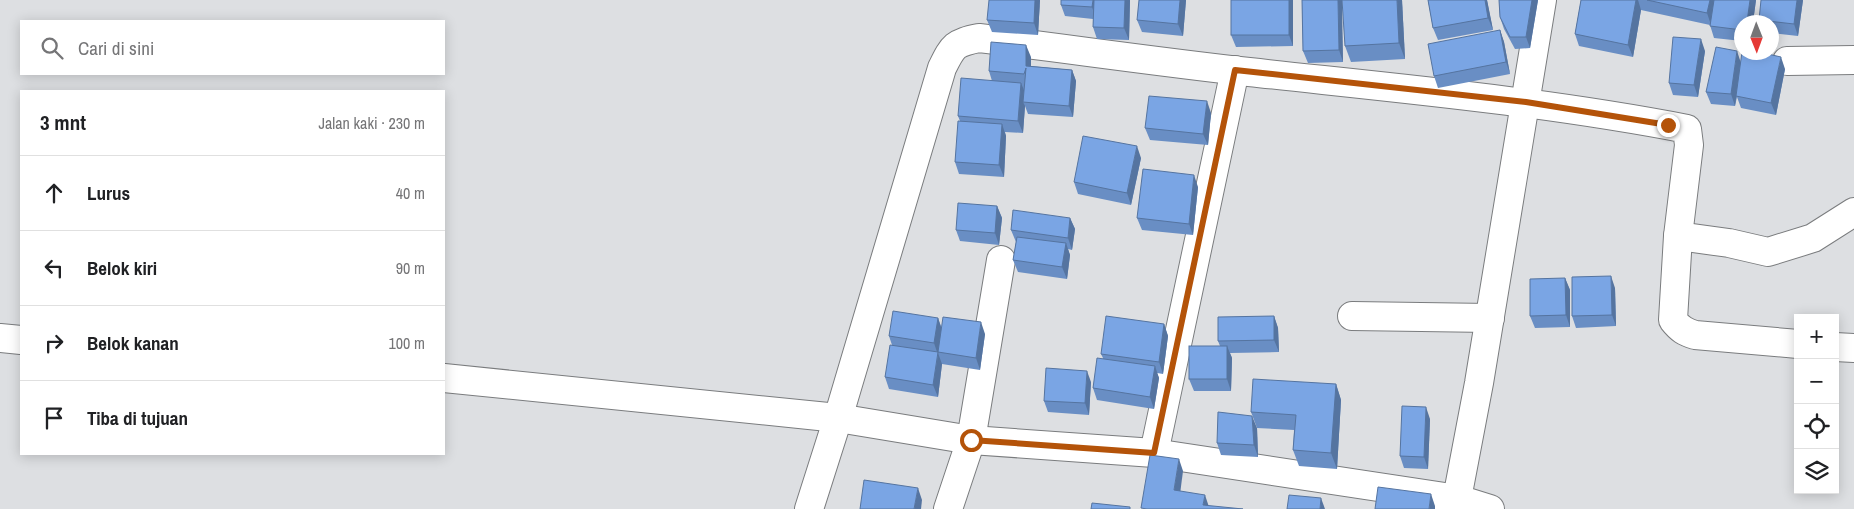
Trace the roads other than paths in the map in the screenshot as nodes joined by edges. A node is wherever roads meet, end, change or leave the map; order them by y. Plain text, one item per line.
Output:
1 (1542, 0) edge
2 (1787, 60) dead end
3 (1854, 60) edge
4 (1235, 70) junction
5 (1526, 102) junction
6 (1854, 212) edge
7 (1678, 236) junction
8 (1001, 260) dead end
9 (1352, 316) dead end
10 (1490, 318) junction
11 (0, 338) edge
12 (20, 340) edge
13 (1794, 344) edge
14 (1839, 346) edge
15 (1854, 348) edge
16 (445, 378) edge
17 (838, 418) junction
18 (971, 440) junction
19 (1154, 453) junction
20 (1456, 504) edge
21 (809, 509) edge
22 (948, 509) edge
23 (1490, 509) edge

1 - 5 street
2 - 3 street
4 - 5 street
4 - 17 street
4 - 19 street
5 - 7 street
5 - 10 street
6 - 7 street
7 - 13 street
8 - 18 street
9 - 10 street
10 - 20 street
11 - 12 street
14 - 15 street
16 - 17 street
17 - 18 street
17 - 21 street
18 - 19 street
18 - 22 street
19 - 20 street
20 - 23 street

